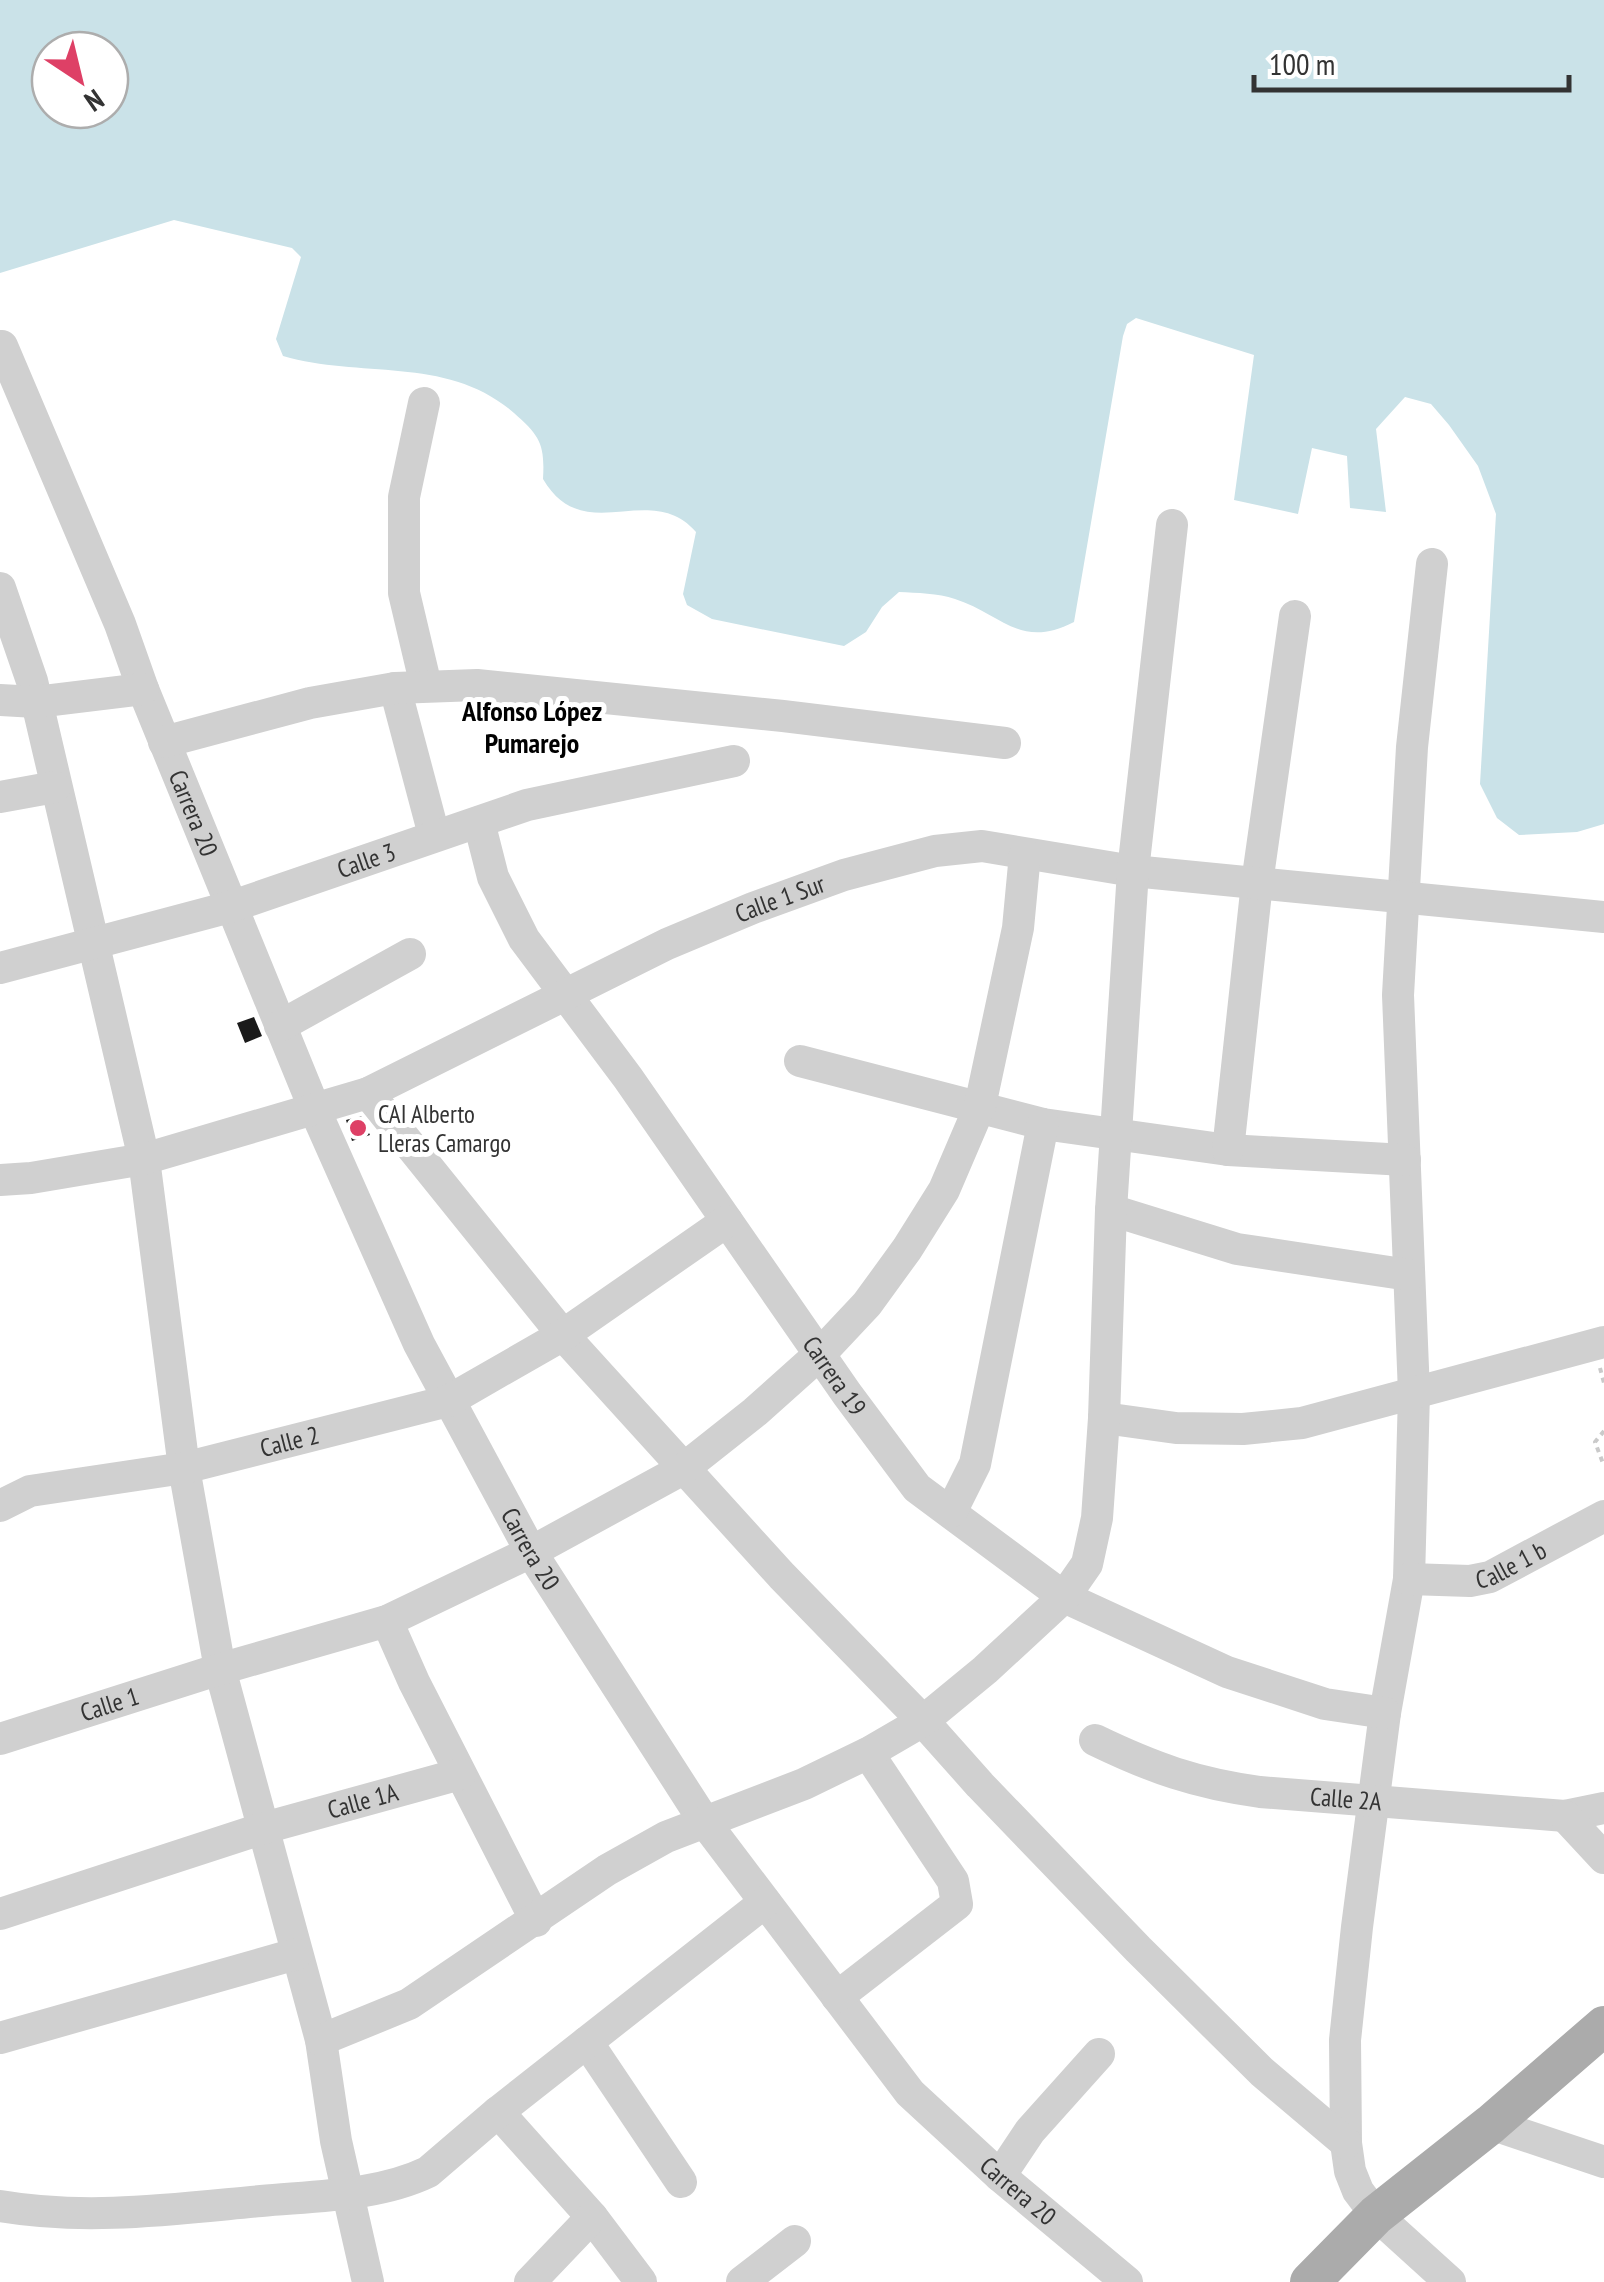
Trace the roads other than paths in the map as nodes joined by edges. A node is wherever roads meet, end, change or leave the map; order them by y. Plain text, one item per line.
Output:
1 (2, 346) edge
2 (424, 402) dead end
3 (1172, 525) dead end
4 (1432, 564) dead end
5 (0, 588) edge
6 (1295, 616) dead end
7 (411, 687) junction
8 (143, 689) junction
9 (0, 700) edge
10 (36, 702) junction
11 (164, 742) junction
12 (1005, 742) dead end
13 (734, 761) dead end
14 (55, 787) junction
15 (0, 797) edge
16 (478, 822) junction
17 (434, 835) junction
18 (1025, 854) junction
19 (1133, 871) junction
20 (1257, 883) junction
21 (1402, 897) junction
22 (230, 907) junction
23 (1604, 916) edge
24 (95, 942) junction
25 (410, 954) dead end
26 (0, 968) edge
27 (567, 994) junction
28 (280, 1026) junction
29 (800, 1061) dead end
30 (368, 1093) junction
31 (980, 1106) junction
32 (316, 1110) junction
33 (1043, 1124) junction
34 (1118, 1132) junction
35 (1228, 1150) junction
36 (144, 1159) junction
37 (1404, 1160) junction
38 (0, 1180) edge
39 (1111, 1210) junction
40 (728, 1221) junction
41 (1408, 1275) junction
42 (563, 1335) junction
43 (1604, 1342) edge
44 (821, 1353) junction
45 (1414, 1393) junction
46 (448, 1402) junction
47 (1104, 1418) junction
48 (184, 1468) junction
49 (683, 1469) junction
50 (0, 1506) edge
51 (951, 1512) junction
52 (1604, 1516) edge
53 (531, 1552) junction
54 (1409, 1579) junction
55 (1064, 1597) junction
56 (387, 1621) junction
57 (220, 1669) junction
58 (1384, 1713) junction
59 (924, 1721) junction
60 (0, 1739) edge
61 (1095, 1740) dead end
62 (868, 1753) junction
63 (460, 1774) junction
64 (1376, 1798) junction
65 (1604, 1808) edge
66 (1565, 1816) junction
67 (704, 1821) junction
68 (264, 1828) junction
69 (1604, 1858) edge
70 (766, 1902) junction
71 (0, 1914) edge
72 (536, 1921) junction
73 (296, 1954) junction
74 (837, 1997) junction
75 (1604, 2026) edge
76 (0, 2038) edge
77 (322, 2040) junction
78 (587, 2042) junction
79 (1099, 2054) dead end
80 (498, 2112) junction
81 (1491, 2124) junction
82 (1346, 2143) junction
83 (1604, 2162) edge
84 (1000, 2176) junction
85 (682, 2182) dead end
86 (348, 2194) junction
87 (0, 2206) edge
88 (1376, 2215) junction
89 (592, 2217) junction
90 (794, 2240) dead end
91 (1124, 2280) edge
92 (368, 2282) edge
93 (530, 2282) edge
94 (641, 2282) edge
95 (742, 2282) edge
96 (1310, 2282) edge
97 (1450, 2282) edge

1 - 8 street, Carrera 20
2 - 7 street
3 - 19 street
4 - 21 street
5 - 10 street
6 - 20 street
7 - 11 street
7 - 12 street
7 - 17 street
8 - 10 street
8 - 11 street, Carrera 20
9 - 10 street
10 - 14 street
11 - 22 street, Carrera 20
13 - 16 street, Calle 3
14 - 15 street
14 - 24 street
16 - 17 street, Calle 3
16 - 27 street, Carrera 19
17 - 22 street, Calle 3
18 - 19 street, Calle 1 Sur
18 - 27 street, Calle 1 Sur
18 - 31 street, Calle 1
19 - 20 street, Calle 1 Sur
19 - 34 street
20 - 21 street, Calle 1 Sur
20 - 35 street
21 - 23 street, Calle 1 Sur
21 - 37 street
22 - 24 street, Calle 3
22 - 28 street, Carrera 20
24 - 26 street, Calle 3
24 - 36 street
25 - 28 street
27 - 30 street, Calle 1 Sur
27 - 40 street, Carrera 19
28 - 32 street, Carrera 20
29 - 31 street
30 - 32 street, Calle 1 Sur
30 - 42 street
31 - 33 street
31 - 44 street, Calle 1
32 - 36 street, Calle 1 Sur
32 - 46 street, Carrera 20
33 - 34 street
33 - 51 street
34 - 35 street
34 - 39 street
35 - 37 street
36 - 38 street, Calle 1 Sur
36 - 48 street
37 - 41 street
39 - 41 street
39 - 47 street
40 - 42 street, Calle 2
40 - 44 street, Carrera 19
41 - 45 street
42 - 46 street, Calle 2
42 - 49 street
43 - 45 street
44 - 49 street, Calle 1
44 - 51 street, Carrera 19
45 - 47 street
45 - 54 street
46 - 48 street, Calle 2
46 - 53 street, Carrera 20
47 - 55 street
48 - 50 street, Calle 2
48 - 57 street
49 - 53 street, Calle 1
49 - 59 street
51 - 55 street, Carrera 19
52 - 54 street, Calle 1 b
53 - 56 street, Calle 1
53 - 67 street, Carrera 20
54 - 58 street
55 - 58 street, Carrera 19
55 - 59 street
56 - 57 street, Calle 1
56 - 63 street
57 - 60 street, Calle 1
57 - 68 street
58 - 64 street
59 - 62 street
59 - 82 street
61 - 64 street, Calle 2A
62 - 67 street
62 - 74 street
63 - 68 street, Calle 1A
63 - 72 street
64 - 66 street, Calle 2A
64 - 82 street
65 - 66 street, Calle 2A
66 - 69 street
67 - 70 street, Carrera 20
67 - 72 street
68 - 71 street, Calle 1A
68 - 73 street
70 - 74 street, Carrera 20
70 - 78 street
72 - 77 street
73 - 76 street
73 - 77 street
74 - 84 street, Carrera 20
75 - 81 main road
77 - 86 street
78 - 80 street
78 - 85 street
79 - 84 street
80 - 86 street
80 - 89 street
81 - 83 street
81 - 88 main road
82 - 88 street
84 - 91 street, Carrera 20
86 - 87 street
86 - 92 street
88 - 96 main road
88 - 97 street
89 - 93 street
89 - 94 street
90 - 95 street

